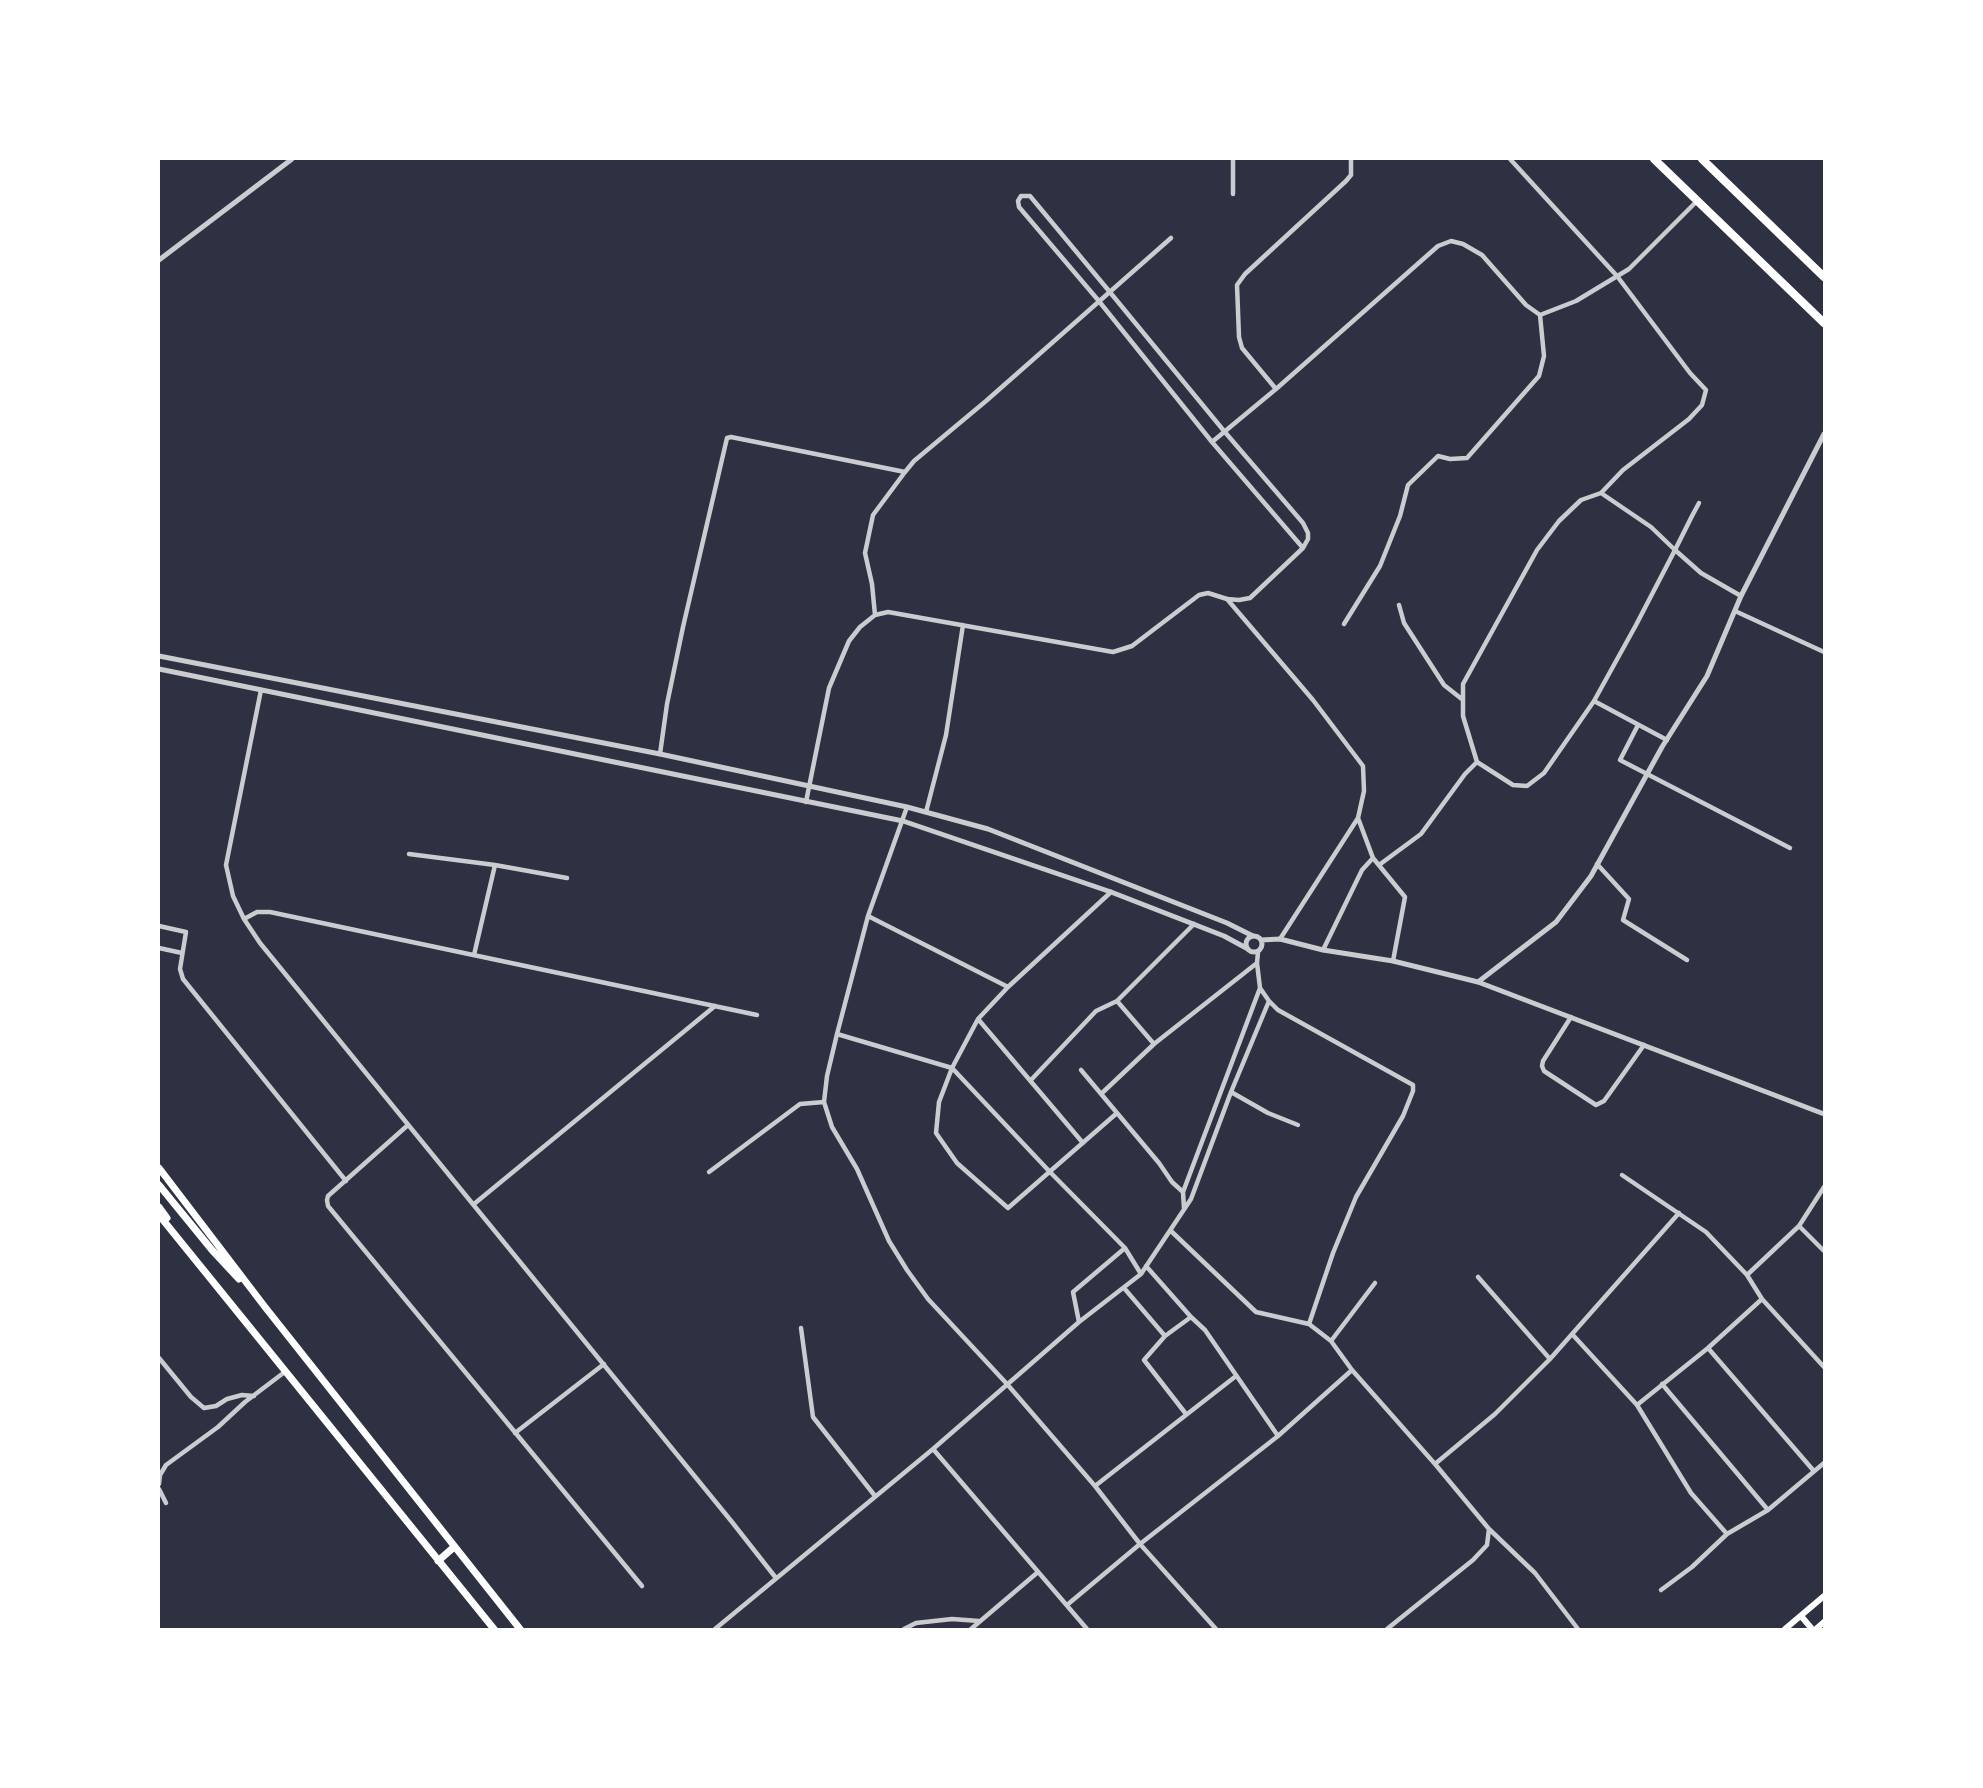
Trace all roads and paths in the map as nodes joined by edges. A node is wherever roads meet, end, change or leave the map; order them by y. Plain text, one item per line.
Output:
1 (292, 159) edge
2 (1233, 159) edge
3 (1351, 159) edge
4 (1510, 159) edge
5 (1654, 159) edge
6 (1702, 159) edge
7 (283, 162) edge
8 (1233, 194) dead end
9 (1697, 201) junction
10 (1171, 238) dead end
11 (159, 260) edge
12 (1617, 276) junction
13 (1824, 277) edge
14 (1109, 291) junction
15 (1098, 300) junction
16 (1540, 315) junction
17 (1824, 323) edge
18 (1276, 389) junction
19 (1224, 431) junction
20 (1824, 434) edge
21 (1212, 442) junction
22 (904, 472) junction
23 (1602, 493) junction
24 (1699, 503) dead end
25 (1303, 548) junction
26 (1675, 550) junction
27 (1741, 596) junction
28 (1227, 599) junction
29 (1399, 605) dead end
30 (1735, 611) junction
31 (875, 615) junction
32 (1344, 624) dead end
33 (963, 625) junction
34 (1824, 652) edge
35 (159, 657) edge
36 (159, 669) edge
37 (261, 690) junction
38 (1463, 700) junction
39 (1594, 701) junction
40 (1638, 725) junction
41 (1667, 740) junction
42 (660, 754) junction
43 (1477, 762) junction
44 (1646, 775) junction
45 (809, 785) junction
46 (806, 802) junction
47 (907, 807) junction
48 (926, 813) junction
49 (1358, 818) junction
50 (903, 821) junction
51 (1790, 848) dead end
52 (409, 854) dead end
53 (1373, 858) junction
54 (1597, 864) junction
55 (495, 865) junction
56 (1379, 865) junction
57 (567, 878) dead end
58 (1111, 892) junction
59 (868, 916) junction
60 (244, 919) junction
61 (1194, 924) junction
62 (159, 926) edge
63 (1252, 936) junction
64 (1280, 939) junction
65 (1262, 940) junction
66 (159, 948) edge
67 (1248, 950) junction
68 (1323, 950) junction
69 (1258, 952) junction
70 (182, 953) junction
71 (474, 955) junction
72 (1687, 960) dead end
73 (1393, 961) junction
74 (1257, 963) junction
75 (1478, 982) junction
76 (1008, 987) junction
77 (1260, 988) junction
78 (1117, 1001) junction
79 (1269, 1001) junction
80 (715, 1006) junction
81 (757, 1015) dead end
82 (1571, 1017) junction
83 (978, 1019) junction
84 (837, 1034) junction
85 (1154, 1044) junction
86 (1644, 1045) junction
87 (952, 1068) junction
88 (1081, 1070) dead end
89 (1031, 1080) junction
90 (1231, 1092) junction
91 (1101, 1094) junction
92 (824, 1102) junction
93 (1116, 1113) junction
94 (1824, 1114) edge
95 (408, 1125) junction
96 (1298, 1125) dead end
97 (1083, 1143) junction
98 (159, 1168) edge
99 (709, 1172) dead end
100 (1050, 1172) junction
101 (1623, 1175) dead end
102 (346, 1181) junction
103 (159, 1185) edge
104 (1824, 1187) edge
105 (1183, 1192) junction
106 (474, 1204) junction
107 (159, 1207) edge
108 (1184, 1209) junction
109 (1679, 1213) junction
110 (159, 1215) edge
111 (1799, 1226) junction
112 (1171, 1231) junction
113 (1125, 1248) junction
114 (1824, 1251) edge
115 (1146, 1266) junction
116 (1141, 1274) junction
117 (1747, 1275) junction
118 (1478, 1276) dead end
119 (215, 1283) junction
120 (1375, 1283) dead end
121 (1124, 1288) junction
122 (1762, 1299) junction
123 (265, 1307) junction
124 (1191, 1317) junction
125 (1079, 1322) junction
126 (1309, 1324) junction
127 (801, 1328) dead end
128 (1572, 1334) junction
129 (1165, 1336) junction
130 (1331, 1341) junction
131 (1708, 1348) junction
132 (159, 1358) edge
133 (1550, 1359) junction
134 (604, 1364) junction
135 (1824, 1367) edge
136 (1352, 1370) junction
137 (286, 1371) junction
138 (1236, 1376) junction
139 (1007, 1384) junction
140 (1662, 1384) junction
141 (254, 1396) junction
142 (1636, 1405) junction
143 (1186, 1414) junction
144 (515, 1433) junction
145 (1278, 1436) junction
146 (933, 1449) junction
147 (1824, 1463) edge
148 (1435, 1464) junction
149 (1814, 1470) junction
150 (159, 1486) edge
151 (1095, 1486) junction
152 (875, 1496) junction
153 (166, 1503) dead end
154 (1767, 1510) junction
155 (1489, 1529) junction
156 (1727, 1534) junction
157 (1140, 1544) junction
158 (454, 1547) junction
159 (438, 1561) junction
160 (1038, 1572) junction
161 (776, 1578) junction
162 (642, 1586) dead end
163 (1661, 1590) dead end
164 (1824, 1596) edge
165 (1067, 1605) junction
166 (1801, 1616) junction
167 (979, 1621) junction
168 (1824, 1622) edge
169 (494, 1629) edge
170 (520, 1629) edge
171 (715, 1629) edge
172 (904, 1629) edge
173 (971, 1629) edge
174 (1087, 1629) edge
175 (1216, 1629) edge
176 (1387, 1629) edge
177 (1578, 1629) edge
178 (1785, 1629) edge
179 (1814, 1629) edge

1 - 7 street
2 - 8 street
3 - 18 street
4 - 12 street
5 - 9 highway
6 - 13 highway
7 - 11 street
9 - 12 street
9 - 17 highway
10 - 14 street
12 - 16 street
12 - 23 street
14 - 15 street
14 - 15 street
14 - 19 street
15 - 21 street
15 - 22 street
16 - 18 street
16 - 32 street
18 - 19 street
19 - 21 street
19 - 25 street
20 - 27 street
21 - 25 street
22 - 31 street
22 - 42 street
23 - 26 street
23 - 38 street
24 - 26 street
25 - 28 street
26 - 27 street
26 - 39 street
27 - 30 street
28 - 33 street
28 - 49 street
29 - 38 street
30 - 34 street
30 - 41 street
31 - 33 street
31 - 45 street
33 - 48 street
35 - 42 street
36 - 37 street
37 - 46 street
37 - 60 street
38 - 43 street
39 - 40 street
39 - 43 street
40 - 41 street
40 - 44 street
41 - 44 street
42 - 45 street
43 - 56 street
44 - 51 street
44 - 54 street
45 - 46 street
45 - 47 street
46 - 50 street
47 - 48 street
47 - 50 street
48 - 63 street
49 - 53 street
49 - 64 street
50 - 58 street
50 - 59 street
52 - 55 street
53 - 56 street
53 - 68 street
54 - 72 street
54 - 75 street
55 - 57 street
55 - 71 street
56 - 73 street
58 - 61 street
58 - 76 street
59 - 76 street
59 - 84 street
60 - 71 street
60 - 95 street
61 - 67 street
61 - 78 street
62 - 70 street
63 - 65 street
63 - 67 street
64 - 65 street
64 - 68 street
65 - 69 street
66 - 70 street
67 - 69 street
68 - 73 street
69 - 74 street
70 - 102 street
71 - 80 street
73 - 75 street
74 - 77 street
74 - 85 street
75 - 82 street
76 - 83 street
77 - 79 street
77 - 105 street
78 - 85 street
78 - 89 street
79 - 90 street
79 - 126 street
80 - 81 street
80 - 106 street
82 - 86 street
82 - 86 street
83 - 87 street
83 - 89 street
84 - 87 street
84 - 92 street
85 - 91 street
86 - 94 street
87 - 100 street
87 - 100 street
88 - 91 street
89 - 97 street
90 - 96 street
90 - 108 street
91 - 93 street
92 - 99 street
92 - 139 street
93 - 97 street
93 - 105 street
95 - 102 street
95 - 106 street
97 - 100 street
98 - 123 main road
100 - 113 street
101 - 109 street
102 - 144 street
103 - 123 main road
104 - 111 street
105 - 108 street
106 - 134 street
107 - 119 main road
108 - 112 street
109 - 117 street
109 - 128 street
110 - 119 main road
111 - 114 street
111 - 117 street
112 - 115 street
112 - 126 street
113 - 116 street
113 - 125 street
115 - 116 street
115 - 124 street
116 - 121 street
117 - 122 street
118 - 133 street
119 - 137 main road
120 - 130 street
121 - 125 street
121 - 129 street
122 - 131 street
122 - 135 street
123 - 158 main road
124 - 129 street
124 - 138 street
125 - 139 street
126 - 130 street
127 - 152 street
128 - 133 street
128 - 142 street
129 - 143 street
130 - 136 street
131 - 140 street
131 - 149 street
132 - 141 street
133 - 148 street
134 - 144 street
134 - 161 street
136 - 145 street
136 - 148 street
137 - 141 street
137 - 159 main road
138 - 143 street
138 - 145 street
139 - 146 street
139 - 151 street
140 - 142 street
140 - 154 street
141 - 150 street
142 - 156 street
143 - 151 street
144 - 162 street
145 - 157 street
146 - 152 street
146 - 160 street
147 - 149 street
148 - 155 street
149 - 154 street
150 - 153 street
151 - 157 street
152 - 161 street
154 - 156 street
155 - 176 street
155 - 177 street
156 - 163 street
157 - 165 street
157 - 175 street
158 - 159 main road
158 - 170 main road
159 - 169 main road
160 - 165 street
160 - 167 street
161 - 171 street
164 - 166 main road
165 - 174 street
166 - 178 main road
166 - 179 main road
167 - 172 street
167 - 173 street
168 - 179 main road

